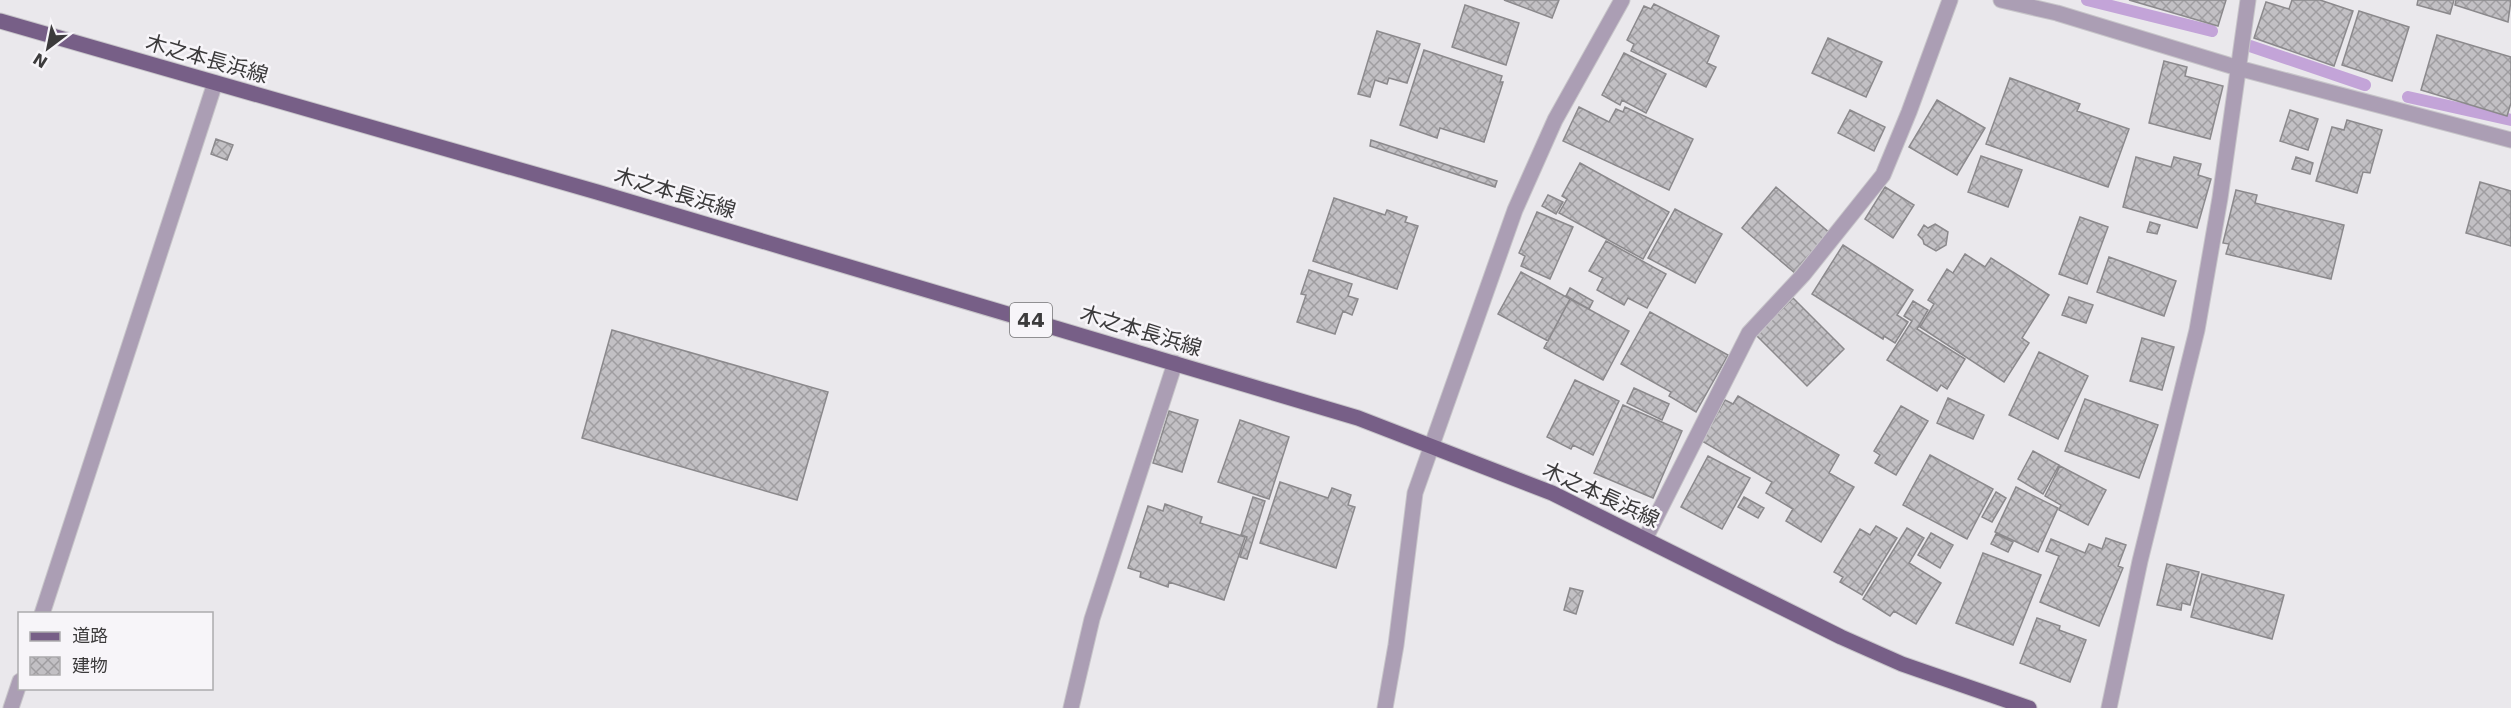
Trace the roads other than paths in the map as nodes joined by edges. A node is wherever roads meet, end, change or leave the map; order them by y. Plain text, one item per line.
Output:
1 (1622, 0) edge
2 (1950, 0) edge
3 (2001, 0) edge
4 (2248, 0) edge
5 (0, 21) edge
6 (2238, 68) junction
7 (215, 83) junction
8 (2511, 140) edge
9 (1175, 363) junction
10 (1431, 446) junction
11 (1645, 539) junction
12 (43, 612) edge
13 (18, 687) edge
14 (11, 708) edge
15 (1071, 708) edge
16 (1385, 708) edge
17 (2029, 708) edge
18 (2109, 708) edge

1 - 10 street
2 - 11 street
3 - 6 street
4 - 6 street
5 - 7 main road, 木之本長浜線 / 44
6 - 8 street
6 - 18 street
7 - 9 main road, 木之本長浜線 / 44
7 - 12 street
9 - 10 main road, 木之本長浜線 / 44
9 - 15 street
10 - 11 main road, 木之本長浜線 / 44
10 - 16 street
11 - 17 main road, 木之本長浜線 / 44
13 - 14 street

